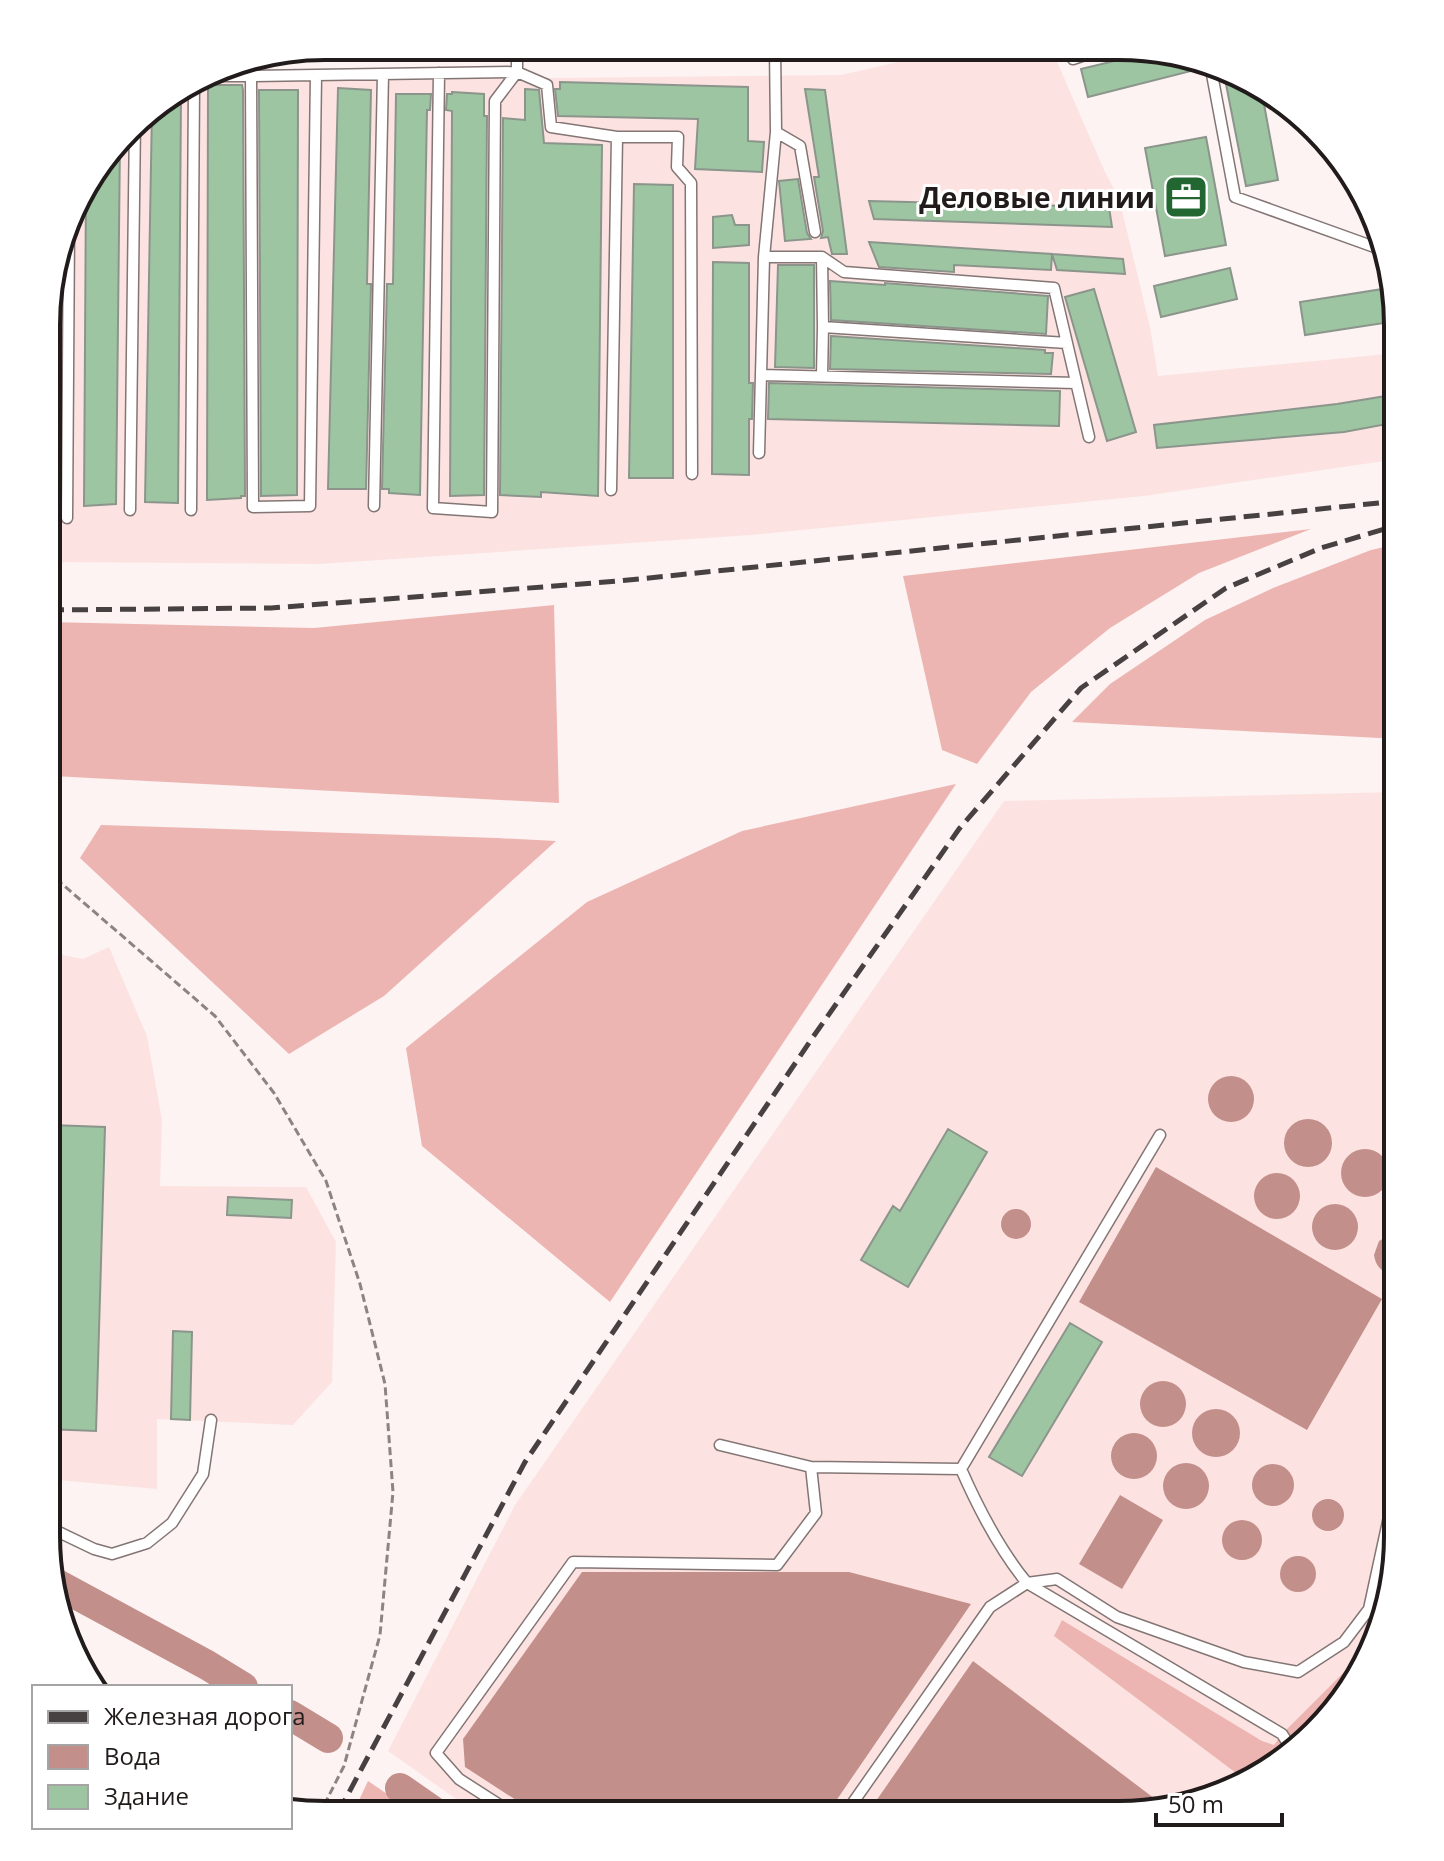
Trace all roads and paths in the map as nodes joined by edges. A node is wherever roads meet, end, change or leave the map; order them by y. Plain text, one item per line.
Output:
1 (517, 60) edge
2 (775, 60) edge
3 (251, 71) edge
4 (517, 72) junction
5 (439, 73) junction
6 (383, 74) junction
7 (316, 75) junction
8 (235, 76) edge
9 (251, 76) junction
10 (1213, 77) edge
11 (194, 94) edge
12 (776, 132) junction
13 (617, 137) junction
14 (135, 141) edge
15 (815, 232) dead end
16 (1372, 246) edge
17 (764, 257) junction
18 (822, 257) junction
19 (69, 259) edge
20 (823, 327) junction
21 (1067, 343) junction
22 (761, 375) junction
23 (822, 376) junction
24 (1076, 383) junction
25 (1089, 437) dead end
26 (759, 453) dead end
27 (692, 474) dead end
28 (611, 490) dead end
29 (374, 506) dead end
30 (130, 510) dead end
31 (191, 510) dead end
32 (67, 518) dead end
33 (60, 882) edge
34 (1160, 1135) dead end
35 (211, 1420) dead end
36 (720, 1445) dead end
37 (811, 1467) junction
38 (961, 1469) junction
39 (60, 1533) edge
40 (1383, 1544) edge
41 (1027, 1583) junction
42 (1286, 1741) edge
43 (327, 1800) edge
44 (492, 1800) edge
45 (855, 1800) edge

1 - 4 lane
2 - 12 lane
3 - 9 lane
4 - 5 lane
4 - 5 lane
4 - 13 lane
5 - 6 lane
6 - 7 lane
6 - 29 lane
7 - 9 lane
7 - 9 lane
8 - 9 lane
10 - 16 lane
11 - 31 lane
12 - 15 lane
12 - 17 lane
13 - 27 lane
13 - 28 lane
14 - 30 lane
17 - 18 lane
17 - 22 lane
18 - 20 lane
18 - 21 lane
19 - 32 lane
20 - 21 lane
20 - 23 lane
21 - 24 lane
22 - 23 lane
22 - 26 lane
23 - 24 lane
24 - 25 lane
33 - 43 path
34 - 38 lane
35 - 39 lane
36 - 37 lane
37 - 38 lane
37 - 44 lane
38 - 41 lane
40 - 41 lane
41 - 42 lane
41 - 45 lane

